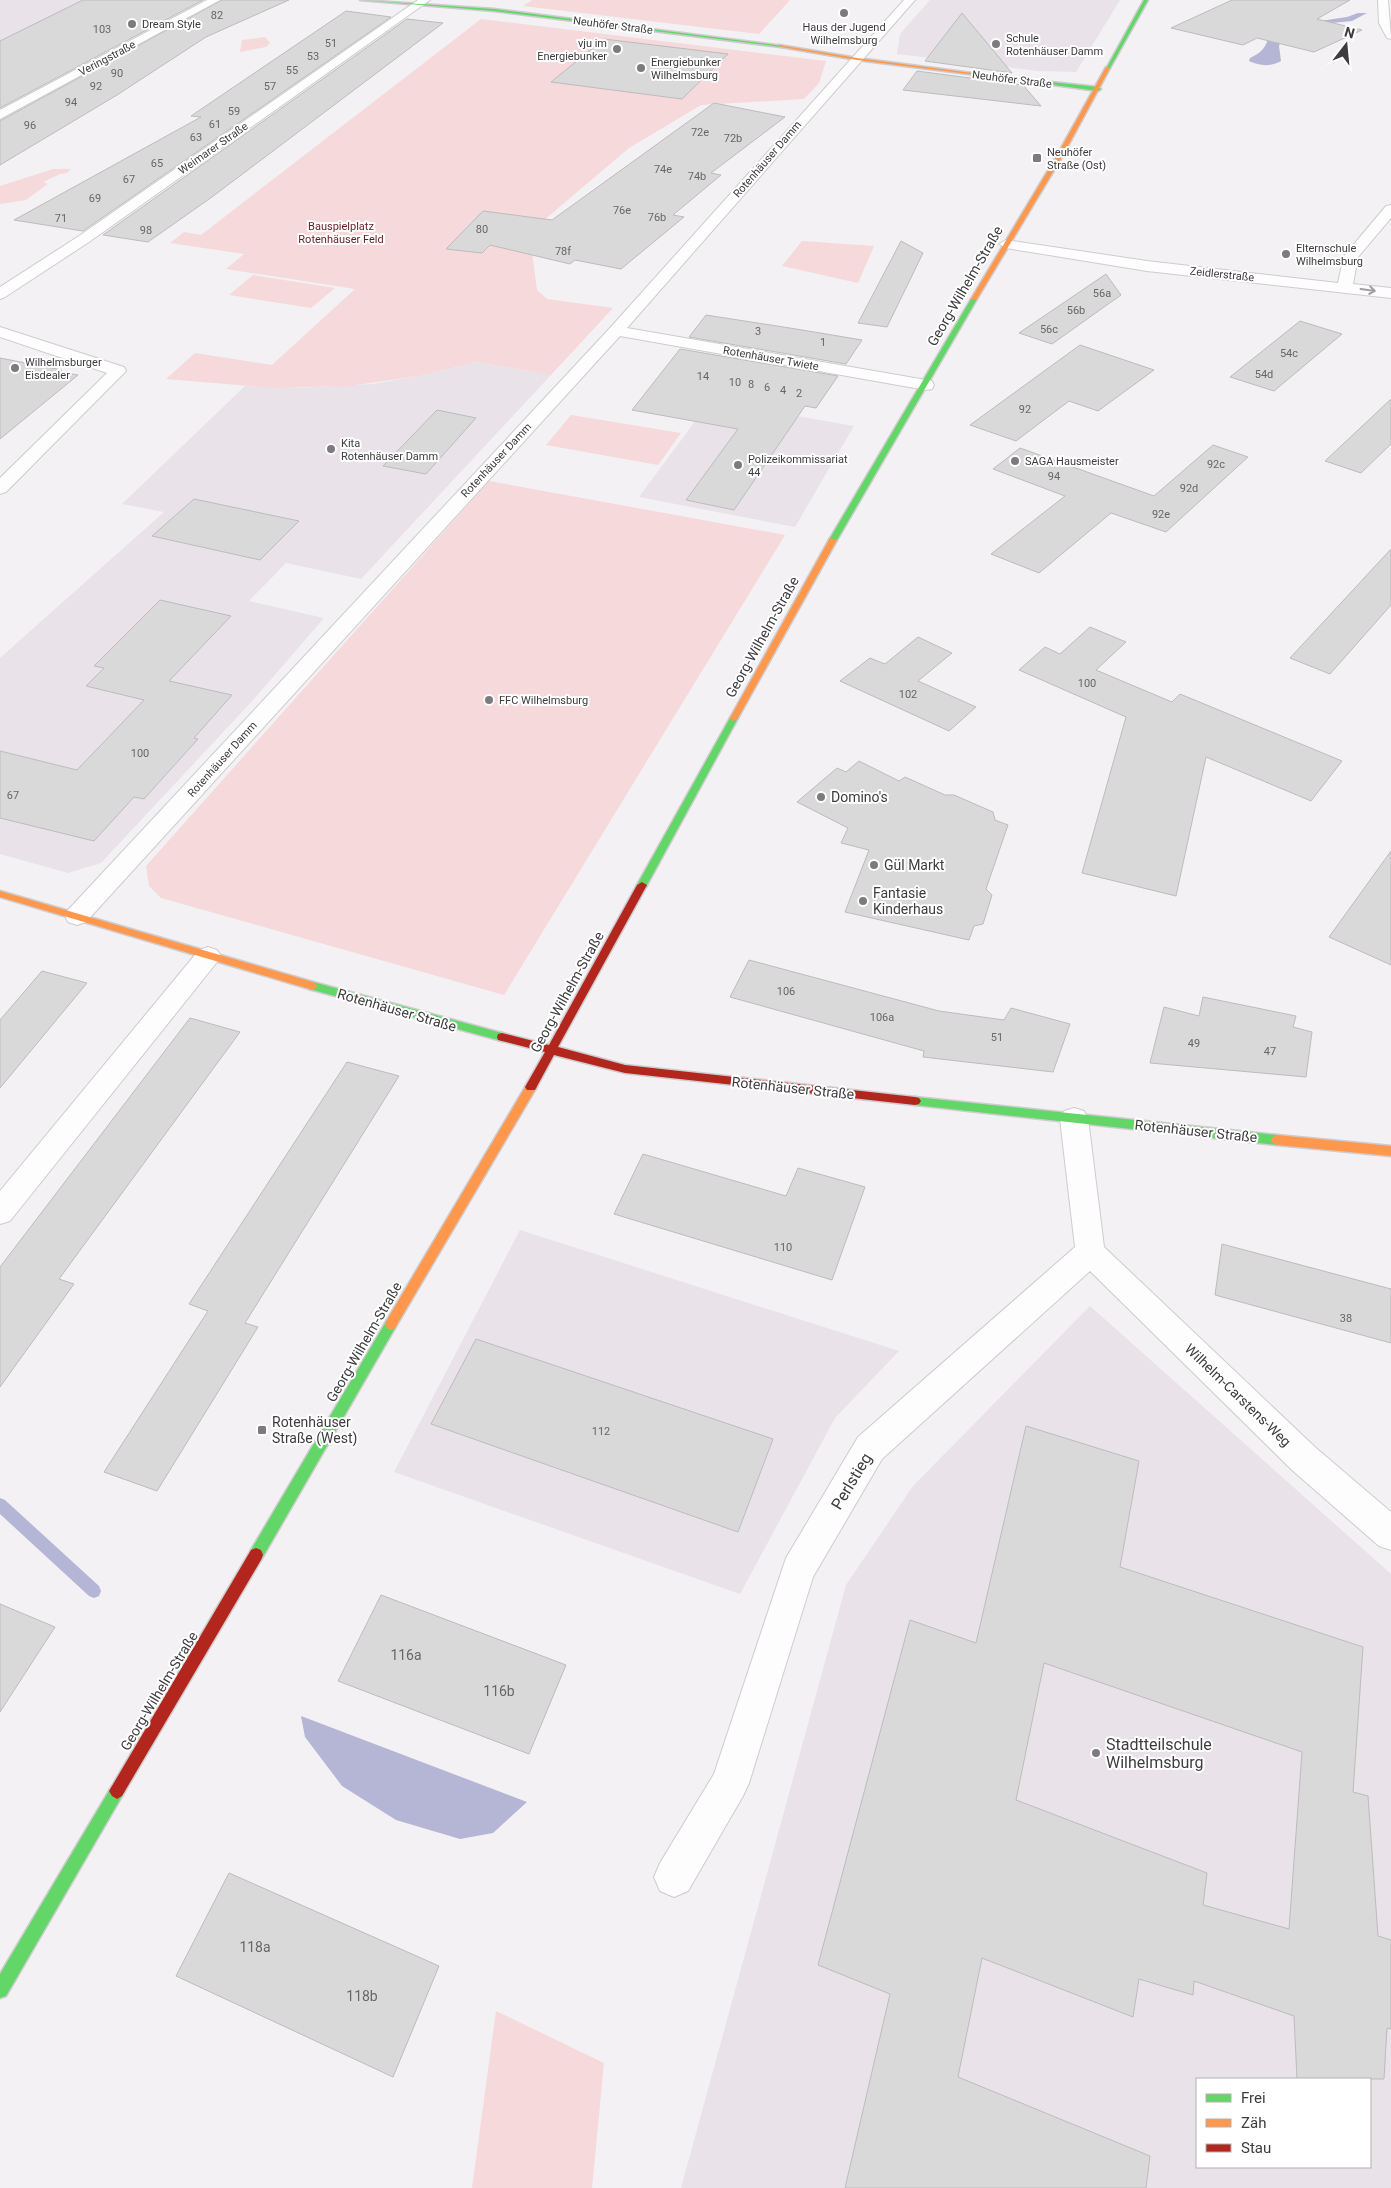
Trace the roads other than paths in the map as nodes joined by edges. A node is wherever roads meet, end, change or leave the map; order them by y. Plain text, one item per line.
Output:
1 (215, 0) edge
2 (362, 0) edge
3 (910, 0) edge
4 (1146, 0) edge
5 (1383, 0) edge
6 (421, 2) edge
7 (1391, 36) edge
8 (857, 59) junction
9 (1098, 89) junction
10 (0, 115) edge
11 (1391, 209) edge
12 (1006, 244) junction
13 (1345, 288) junction
14 (1391, 293) edge
15 (0, 294) edge
16 (616, 330) junction
17 (0, 332) edge
18 (926, 385) junction
19 (0, 488) edge
20 (0, 894) edge
21 (77, 916) junction
22 (208, 956) junction
23 (552, 1052) junction
24 (1074, 1119) junction
25 (1391, 1151) edge
26 (0, 1212) edge
27 (1090, 1252) junction
28 (1391, 1534) edge
29 (674, 1877) dead end
30 (0, 1990) edge

1 - 10 street, Veringstraße
2 - 6 street, Neuhöfer Straße
3 - 8 street, Rotenhäuser Damm
4 - 9 street, Georg-Wilhelm-Straße
5 - 7 street
6 - 8 street, Neuhöfer Straße
6 - 15 street, Weimarer Straße
8 - 9 street, Neuhöfer Straße
8 - 16 street, Rotenhäuser Damm
9 - 12 street, Georg-Wilhelm-Straße
11 - 13 street
12 - 13 street, Zeidlerstraße
12 - 18 street, Georg-Wilhelm-Straße
13 -> 14 street, Zeidlerstraße
16 - 18 street, Rotenhäuser Twiete
16 - 21 street, Rotenhäuser Damm
17 - 19 street
18 - 23 street, Georg-Wilhelm-Straße
20 - 21 street, Rotenhäuser Straße
21 - 22 street, Rotenhäuser Straße
22 - 23 street, Rotenhäuser Straße
22 - 26 street
23 - 24 street, Rotenhäuser Straße
23 - 30 street, Georg-Wilhelm-Straße
24 - 25 street, Rotenhäuser Straße
24 - 27 street
27 - 28 street, Wilhelm-Carstens-Weg
27 - 29 street, Perlstieg

